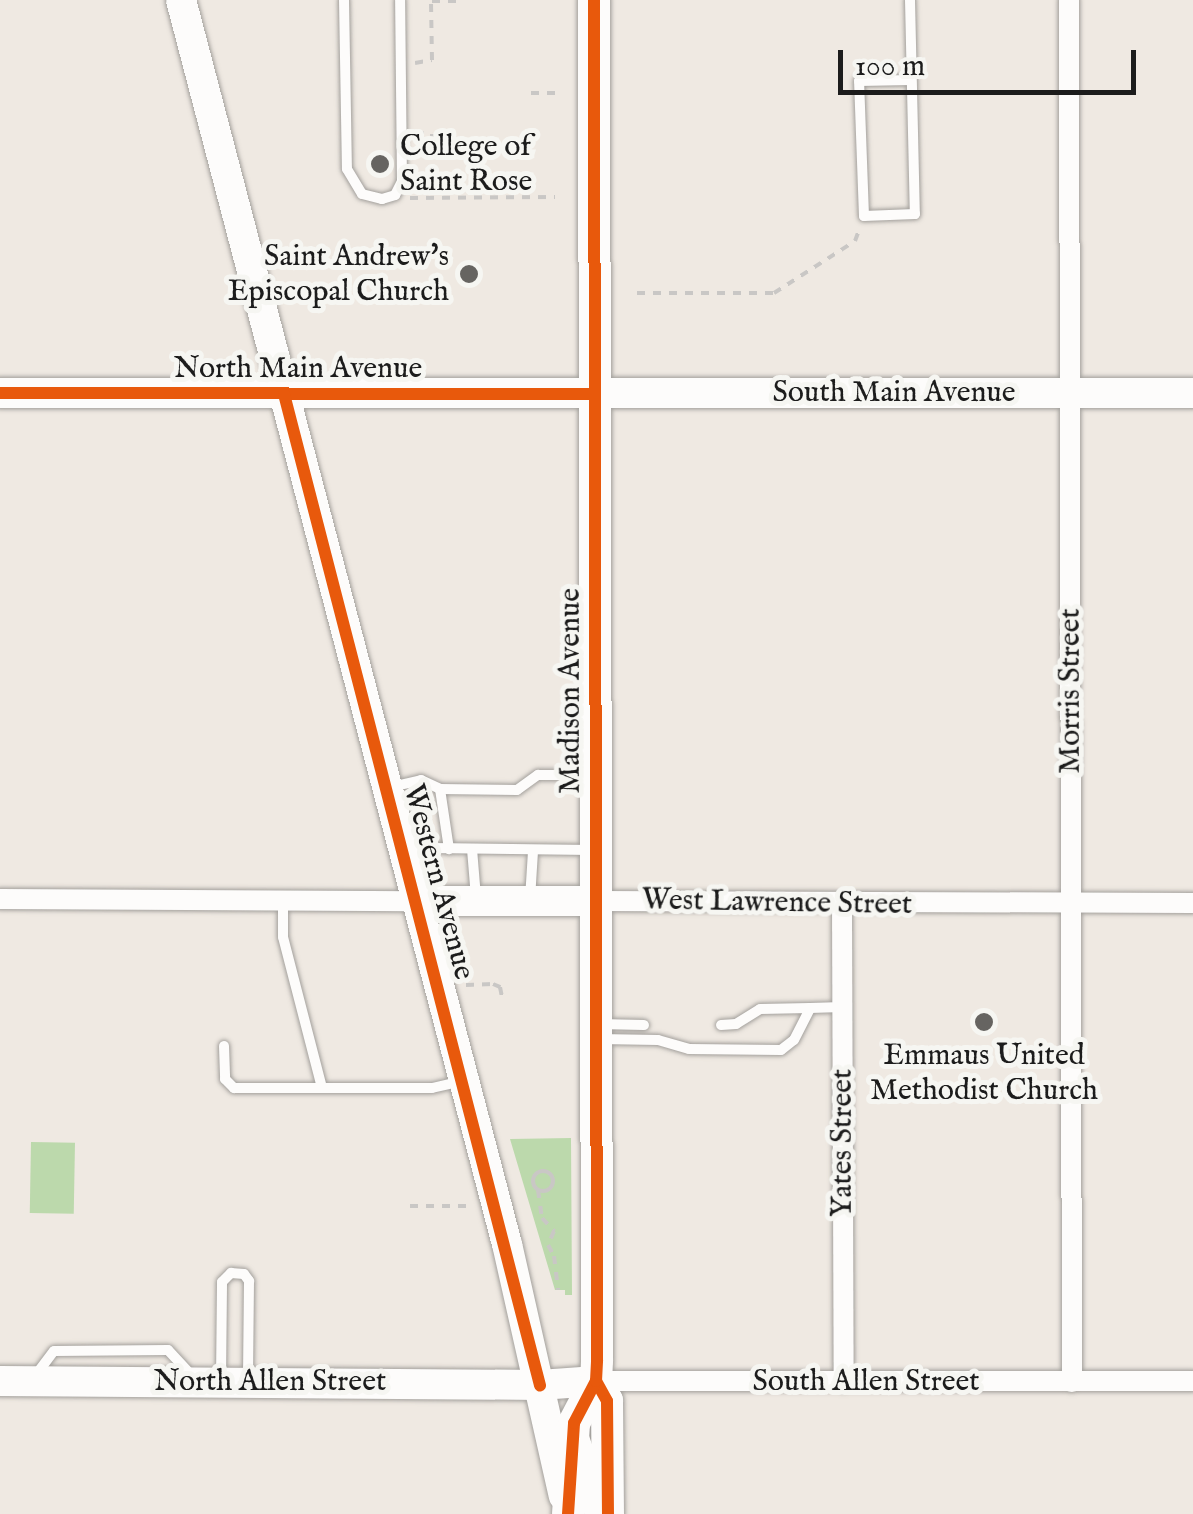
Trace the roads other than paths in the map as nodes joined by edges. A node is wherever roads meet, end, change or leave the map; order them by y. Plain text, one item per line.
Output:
1 (181, 0) edge
2 (344, 0) edge
3 (400, 0) edge
4 (594, 0) edge
5 (910, 0) edge
6 (1069, 0) edge
7 (911, 80) junction
8 (0, 393) edge
9 (1071, 393) junction
10 (1193, 393) edge
11 (284, 394) junction
12 (596, 394) junction
13 (596, 776) junction
14 (387, 788) junction
15 (440, 788) junction
16 (450, 849) junction
17 (472, 849) junction
18 (534, 850) junction
19 (597, 850) junction
20 (405, 855) junction
21 (0, 900) edge
22 (283, 901) junction
23 (416, 901) junction
24 (476, 901) junction
25 (530, 901) junction
26 (596, 901) junction
27 (1193, 903) edge
28 (842, 904) junction
29 (1070, 904) junction
30 (810, 1008) junction
31 (842, 1008) junction
32 (644, 1025) dead end
33 (721, 1025) dead end
34 (593, 1032) junction
35 (224, 1046) dead end
36 (464, 1081) junction
37 (322, 1088) junction
38 (0, 1381) edge
39 (596, 1381) junction
40 (1193, 1381) edge
41 (222, 1382) junction
42 (844, 1382) junction
43 (1072, 1382) junction
44 (540, 1384) junction
45 (572, 1435) junction
46 (568, 1514) edge
47 (600, 1514) edge
48 (608, 1514) edge

1 - 11 street, Western Avenue
2 - 3 lane
4 - 12 main road, Madison Avenue
5 - 7 lane
6 - 9 street, Morris Street
7 - 7 lane
8 - 11 street, North Main Avenue
9 - 10 street, South Main Avenue
9 - 12 street, South Main Avenue
9 - 29 street, Morris Street
11 - 12 street, North Main Avenue
11 - 14 street, Western Avenue
12 - 13 main road, Madison Avenue
13 - 15 lane
13 - 19 main road, Madison Avenue
14 - 15 lane
14 - 20 street, Western Avenue
15 - 16 lane
16 - 17 lane
16 - 20 lane
17 - 18 lane
17 - 24 lane
18 - 19 lane
18 - 25 lane
19 - 26 main road, Madison Avenue
20 - 23 street, Western Avenue
21 - 22 street, West Lawrence Street
22 - 23 street, West Lawrence Street
22 - 37 lane
23 - 24 street, West Lawrence Street
23 - 36 street, Western Avenue
24 - 25 street, West Lawrence Street
25 - 26 street, West Lawrence Street
26 - 28 street, West Lawrence Street
26 - 34 main road, Madison Avenue
27 - 29 street, West Lawrence Street
28 - 29 street, West Lawrence Street
28 - 31 street, Yates Street
29 - 43 street, Morris Street
30 - 31 lane
30 - 33 lane
30 - 34 lane
31 - 42 street, Yates Street
32 - 34 lane
34 - 39 main road, Madison Avenue
35 - 37 lane
36 - 37 lane
36 - 44 street, Western Avenue
38 - 41 street, North Allen Street
39 - 42 street, South Allen Street
39 - 44 street, South Allen Street
39 - 45 main road, Madison Avenue
39 - 48 main road, Madison Avenue
40 - 43 street, South Allen Street
41 - 41 lane
41 - 44 street, North Allen Street
42 - 43 street, South Allen Street
44 - 45 street, Western Avenue
44 - 46 street, Western Avenue
45 - 46 main road, Madison Avenue
45 - 47 street, Western Avenue

